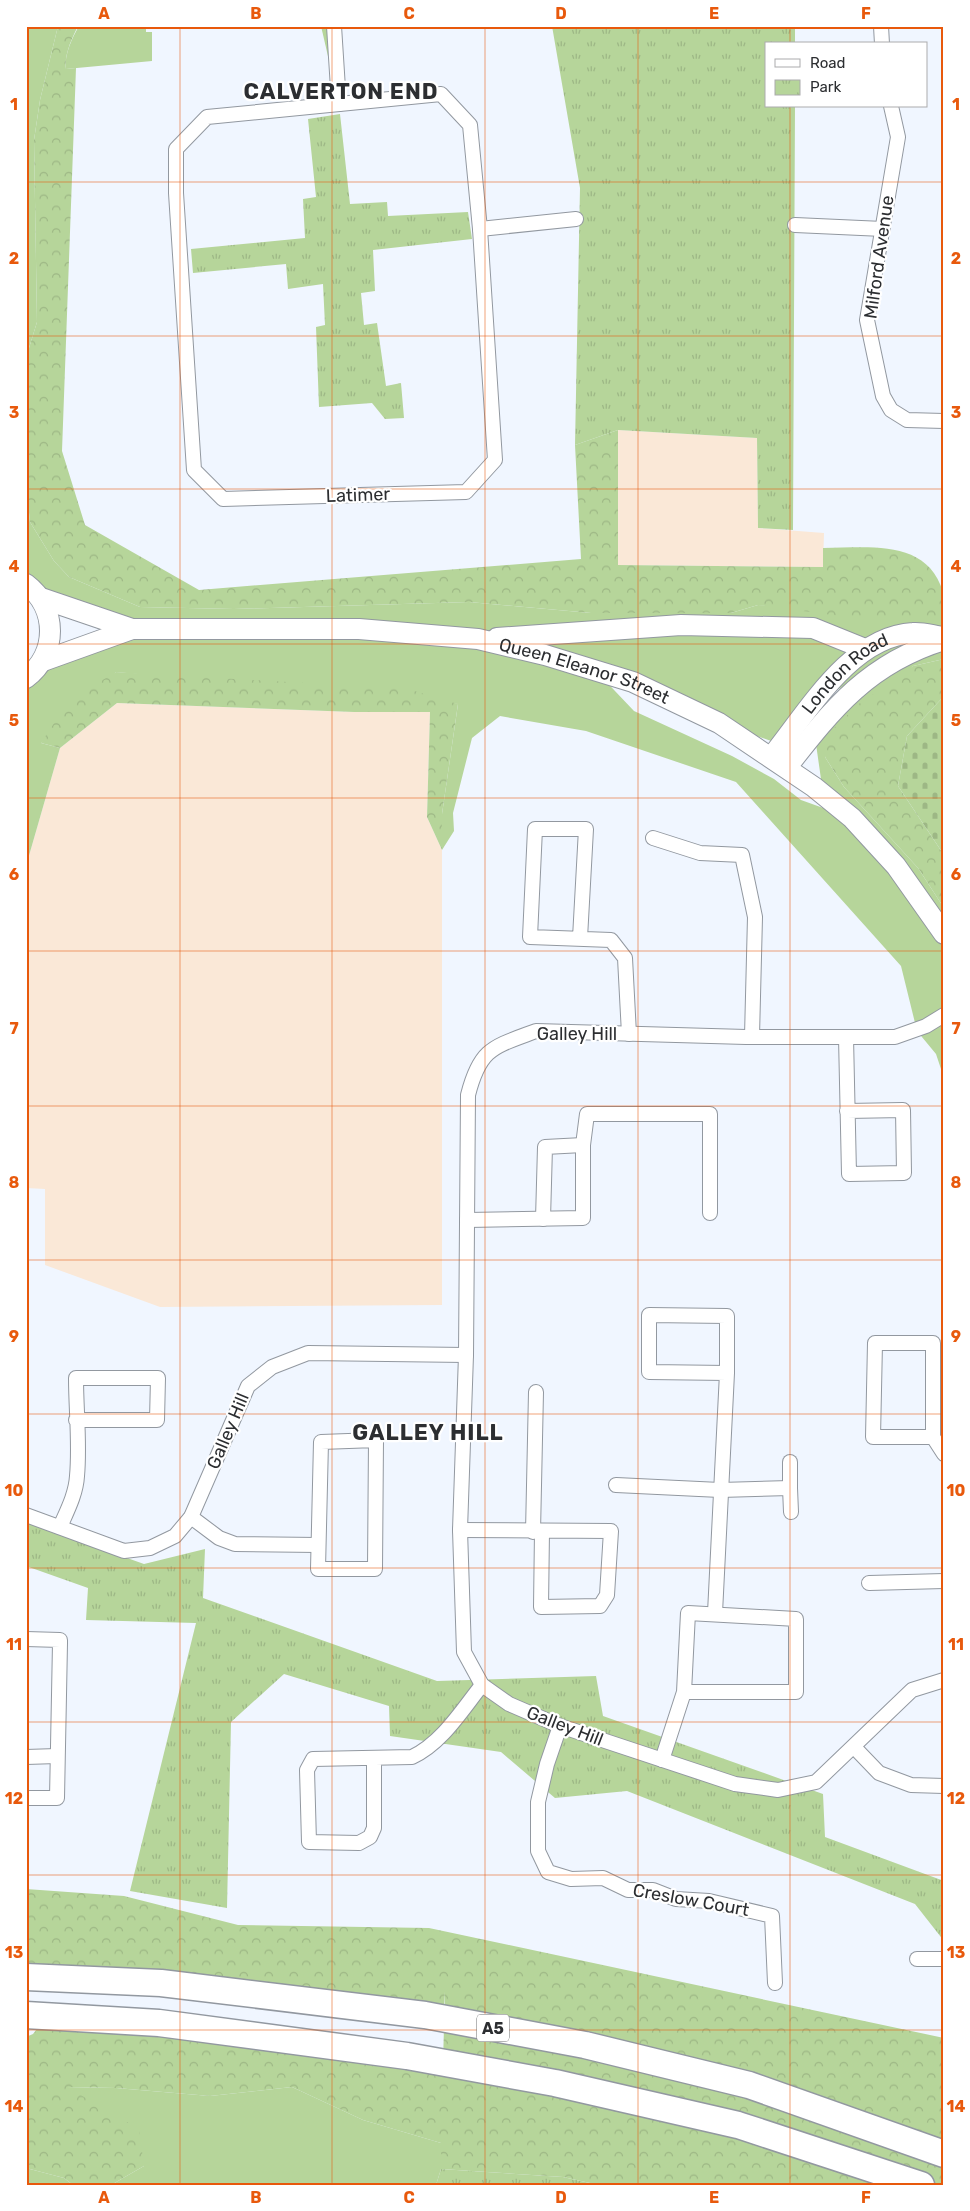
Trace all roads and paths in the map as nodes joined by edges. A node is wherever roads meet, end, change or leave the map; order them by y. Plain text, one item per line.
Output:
1 (334, 26) edge
2 (881, 26) edge
3 (882, 42) edge
4 (339, 104) junction
5 (891, 108) edge
6 (576, 219) dead end
7 (795, 225) dead end
8 (480, 229) junction
9 (883, 229) junction
10 (944, 421) edge
11 (26, 584) edge
12 (41, 598) junction
13 (132, 629) junction
14 (478, 639) junction
15 (944, 639) edge
16 (865, 649) junction
17 (43, 661) junction
18 (26, 678) edge
19 (779, 762) junction
20 (653, 838) dead end
21 (944, 934) edge
22 (580, 938) junction
23 (944, 1015) edge
24 (629, 1034) junction
25 (752, 1036) junction
26 (846, 1037) junction
27 (848, 1111) junction
28 (583, 1145) junction
29 (710, 1213) dead end
30 (543, 1219) junction
31 (467, 1220) junction
32 (466, 1355) junction
33 (726, 1373) junction
34 (536, 1392) dead end
35 (76, 1420) junction
36 (933, 1437) junction
37 (944, 1454) edge
38 (790, 1462) dead end
39 (616, 1486) dead end
40 (790, 1488) junction
41 (720, 1490) junction
42 (791, 1512) dead end
43 (26, 1515) edge
44 (191, 1518) junction
45 (60, 1527) junction
46 (460, 1530) junction
47 (537, 1532) junction
48 (318, 1545) junction
49 (944, 1581) edge
50 (869, 1583) dead end
51 (715, 1613) junction
52 (26, 1639) edge
53 (944, 1680) edge
54 (482, 1685) junction
55 (684, 1692) junction
56 (560, 1726) junction
57 (854, 1747) junction
58 (57, 1756) junction
59 (26, 1757) edge
60 (374, 1758) junction
61 (662, 1760) junction
62 (944, 1786) edge
63 (26, 1798) edge
64 (917, 1959) dead end
65 (944, 1959) edge
66 (26, 1977) edge
67 (774, 1983) dead end
68 (26, 2015) edge
69 (944, 2154) edge
70 (922, 2185) edge

1 - 4 street
2 - 3 street
4 - 8 street, Latimer
4 - 8 street, Latimer
5 - 9 street, Milford Avenue
6 - 8 street
7 - 9 street
9 - 10 street, Milford Avenue
11 - 12 street
12 - 13 street, Queen Eleanor Street
12 - 17 street
13 - 14 street, Queen Eleanor Street
13 - 17 street, Queen Eleanor Street
14 - 16 street
14 - 19 street, Queen Eleanor Street
15 - 16 street, London Road
15 - 19 street, London Road
16 - 19 street, London Road
17 - 18 street
19 - 21 street, Queen Eleanor Street
20 - 25 street
22 - 22 street
22 - 24 street
23 - 26 street, Galley Hill
24 - 25 street, Galley Hill
24 - 31 street, Galley Hill
25 - 26 street, Galley Hill
26 - 27 street
27 - 27 street
28 - 29 street
28 - 30 street
28 - 30 street
30 - 31 street
31 - 32 street, Galley Hill
32 - 44 street, Galley Hill
32 - 46 street, Galley Hill
33 - 33 street
33 - 41 street
34 - 47 street
35 - 35 street
35 - 45 street
36 - 36 street
36 - 37 street
38 - 40 street
39 - 41 street
40 - 41 street
40 - 42 street
41 - 51 street
43 - 45 street, Galley Hill
44 - 45 street, Galley Hill
44 - 48 street
46 - 47 street
46 - 54 street, Galley Hill
47 - 47 street
48 - 48 street
49 - 50 street
51 - 55 street
51 - 55 street
52 - 58 street
53 - 57 street, Galley Hill
54 - 56 street, Galley Hill
54 - 60 street
55 - 61 street
56 - 61 street, Galley Hill
56 - 67 street, Creslow Court
57 - 61 street, Galley Hill
57 - 62 street
58 - 59 street
58 - 63 street
60 - 60 street
64 - 65 street
66 - 69 highway, A5
68 - 70 highway

